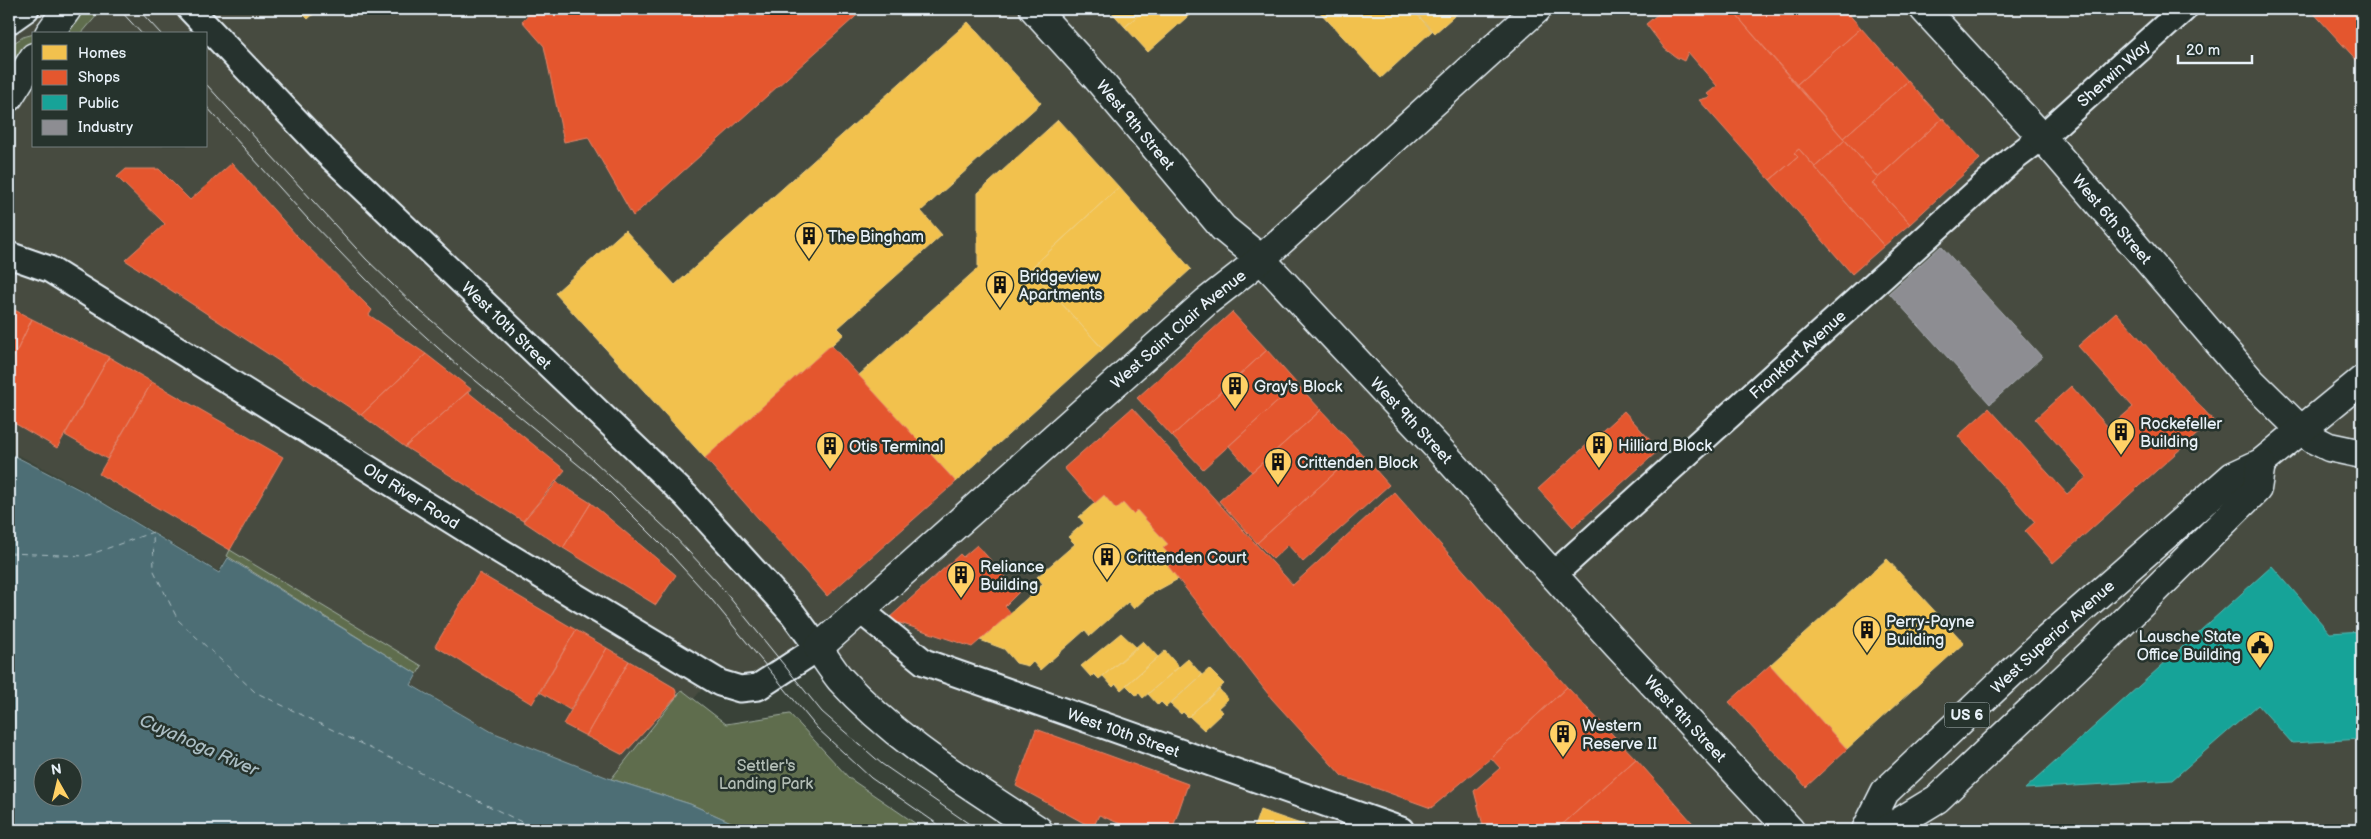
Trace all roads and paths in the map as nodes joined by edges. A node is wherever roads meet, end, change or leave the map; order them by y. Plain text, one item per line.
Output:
1 (26, 9) edge
2 (67, 9) edge
3 (190, 9) edge
4 (1034, 9) edge
5 (1537, 9) edge
6 (1924, 9) edge
7 (2184, 9) edge
8 (9, 21) edge
9 (50, 32) edge
10 (32, 60) edge
11 (9, 97) edge
12 (2042, 137) junction
13 (9, 255) edge
14 (1261, 259) junction
15 (2362, 380) edge
16 (2301, 430) junction
17 (2362, 454) edge
18 (2261, 463) junction
19 (1554, 574) junction
20 (860, 610) junction
21 (818, 648) junction
22 (1038, 830) edge
23 (1401, 830) edge
24 (1790, 830) edge
25 (1866, 830) edge
26 (1886, 830) edge

1 - 8 street
2 - 9 main road
3 - 21 street, West 10th Street
4 - 14 main road, West 9th Street
5 - 14 main road, West Saint Clair Avenue
6 - 12 main road, West 6th Street
7 - 12 street, Sherwin Way
10 - 11 main road
12 - 16 main road, West 6th Street
12 - 19 street, Frankfort Avenue
13 - 21 street, Old River Road
14 - 19 main road, West 9th Street
14 - 20 main road, West Saint Clair Avenue
15 - 16 main road, West Superior Avenue / US 6
16 - 17 main road, West 6th Street
16 - 18 main road, West Superior Avenue / US 6
18 - 25 main road, West Superior Avenue / US 6
18 - 26 main road, US 6
19 - 24 main road, West 9th Street
20 - 21 main road, West Saint Clair Avenue
20 - 23 street, West 10th Street
21 - 22 main road

